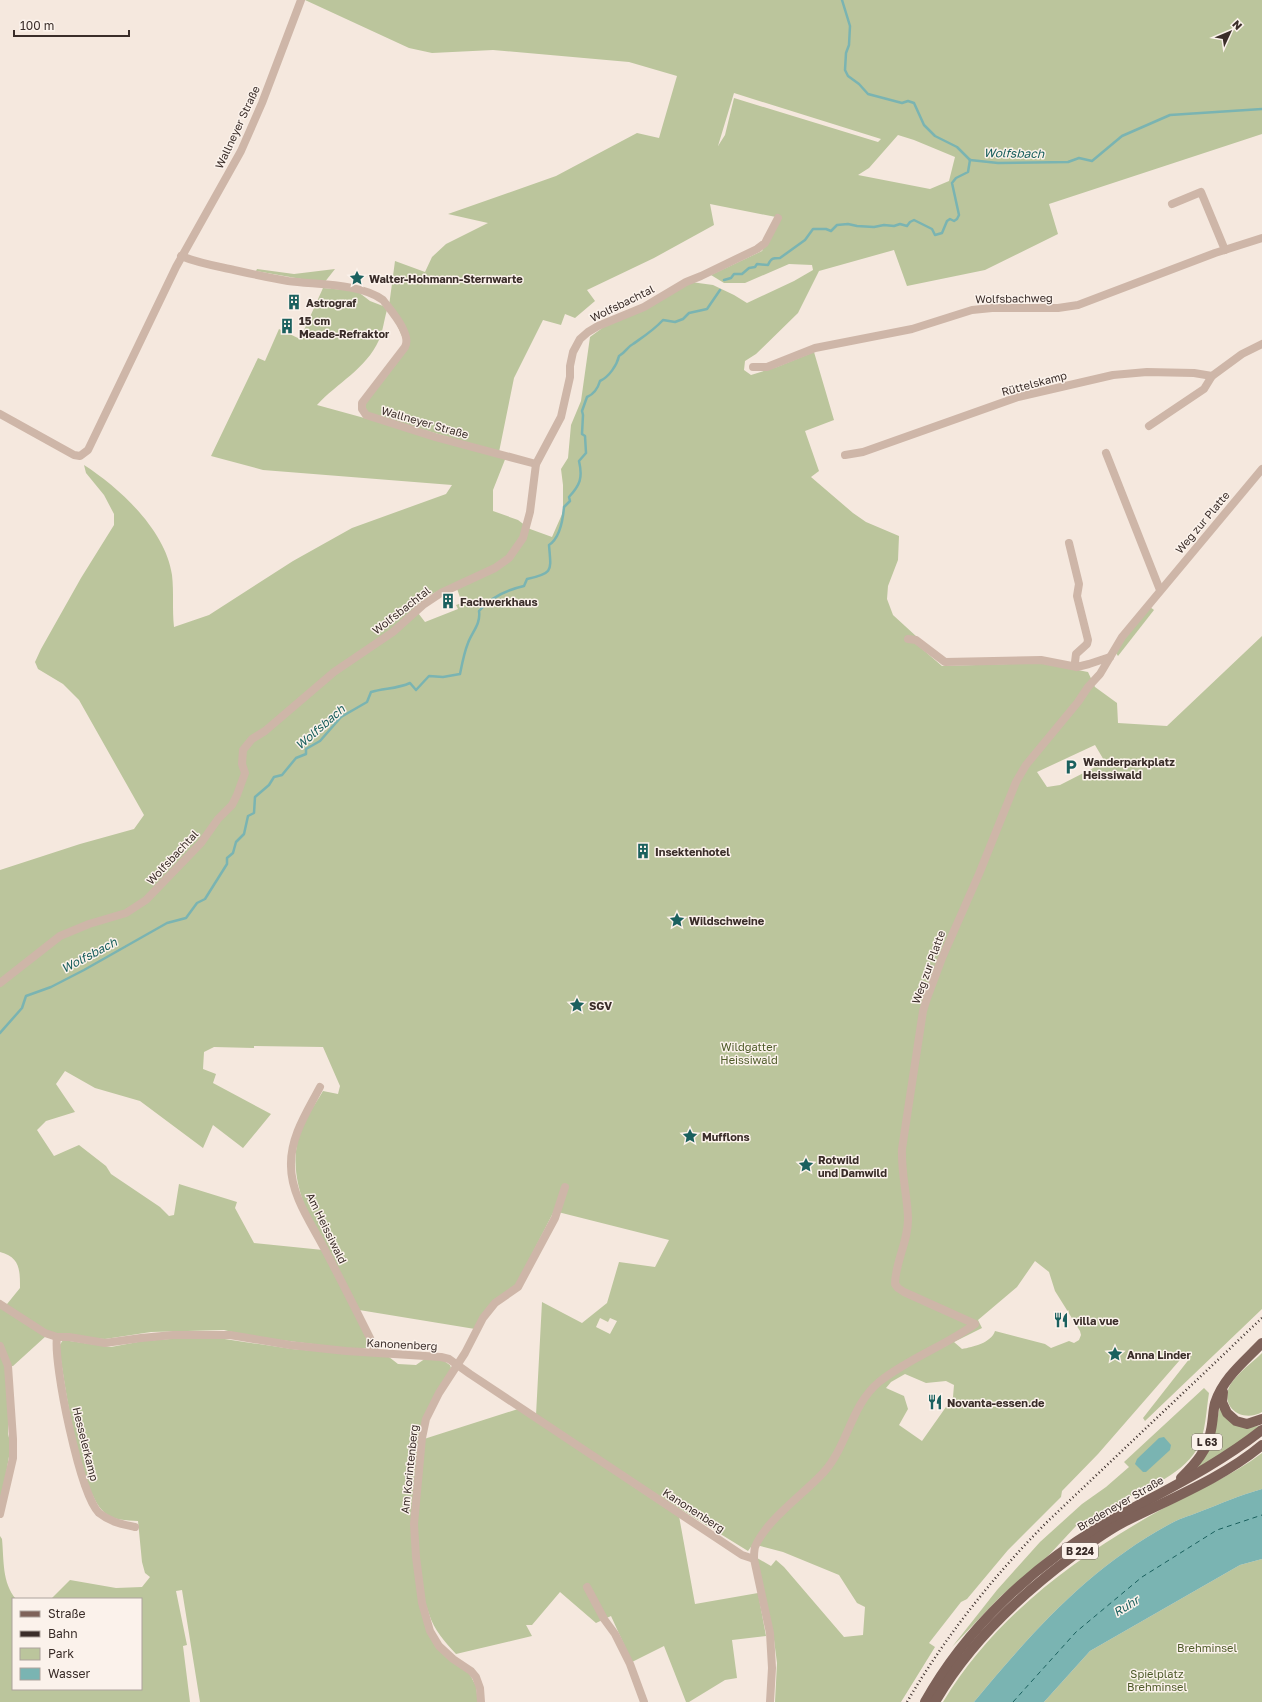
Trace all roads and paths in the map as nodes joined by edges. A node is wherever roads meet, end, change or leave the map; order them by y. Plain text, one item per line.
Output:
1 (301, 0) edge
2 (1172, 204) dead end
3 (778, 218) dead end
4 (1262, 238) edge
5 (1225, 250) junction
6 (181, 256) junction
7 (1262, 344) edge
8 (753, 367) dead end
9 (1212, 376) junction
10 (0, 414) edge
11 (1149, 426) dead end
12 (1106, 453) dead end
13 (845, 455) dead end
14 (536, 464) junction
15 (1262, 469) edge
16 (1069, 543) dead end
17 (1160, 590) junction
18 (908, 639) dead end
19 (1110, 657) junction
20 (1077, 667) junction
21 (0, 983) edge
22 (320, 1087) dead end
23 (565, 1187) dead end
24 (0, 1304) edge
25 (57, 1337) junction
26 (1262, 1343) edge
27 (0, 1346) edge
28 (375, 1352) junction
29 (457, 1364) junction
30 (1224, 1385) junction
31 (1262, 1419) edge
32 (1262, 1430) edge
33 (1262, 1444) edge
34 (1170, 1488) junction
35 (0, 1514) edge
36 (136, 1527) dead end
37 (754, 1559) junction
38 (587, 1587) dead end
39 (481, 1702) edge
40 (644, 1702) edge
41 (770, 1702) edge
42 (925, 1702) edge
43 (935, 1702) edge

1 - 6 street, Wallneyer Straße
2 - 5 street
3 - 14 street, Wolfsbachtal
4 - 5 street, Wolfsbachweg
5 - 8 street, Wolfsbachweg
6 - 10 street, Wallneyer Straße
6 - 14 street, Wallneyer Straße
7 - 9 street
9 - 11 street
9 - 13 street, Rüttelskamp
12 - 17 street
14 - 21 street, Wolfsbachtal
15 - 17 street, Weg zur Platte
16 - 20 street
17 - 19 street, Weg zur Platte
18 - 20 street
19 - 20 street
19 - 37 street, Weg zur Platte
22 - 28 street, Am Heissiwald
23 - 29 street, Am Korintenberg
24 - 25 street, Kanonenberg
25 - 28 street, Kanonenberg
25 - 36 street, Hesselerkamp
26 - 30 main road, L 63
27 - 35 street
28 - 29 street, Kanonenberg
29 - 37 street, Kanonenberg
29 - 39 street, Am Korintenberg
30 - 31 main road
30 - 34 main road, L 63
32 - 34 main road, Bredeneyer Straße / B 224
33 - 43 main road, Bredeneyer Straße / B 224
34 - 42 main road, Bredeneyer Straße / B 224
37 - 41 street
38 - 40 street

